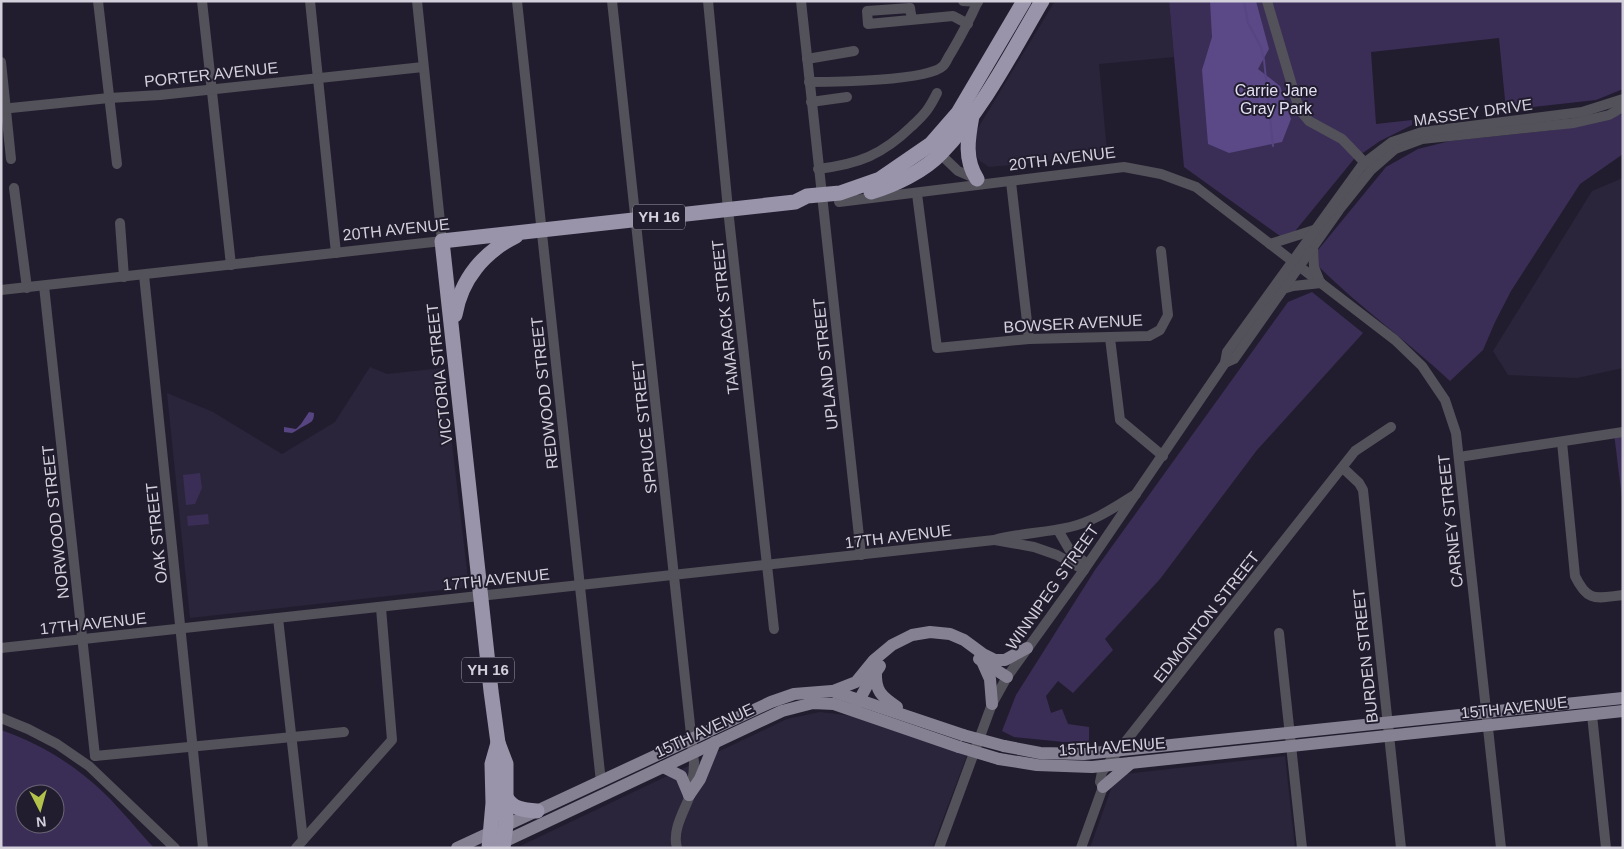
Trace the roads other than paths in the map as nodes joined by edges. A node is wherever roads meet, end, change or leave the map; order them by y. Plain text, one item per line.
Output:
1 (98, 1) edge
2 (202, 1) edge
3 (310, 1) edge
4 (417, 1) edge
5 (517, 1) edge
6 (612, 1) edge
7 (708, 1) edge
8 (801, 1) edge
9 (963, 1) edge
10 (978, 1) edge
11 (1024, 1) edge
12 (1042, 1) edge
13 (1267, 1) edge
14 (912, 20) dead end
15 (968, 24) junction
16 (854, 51) dead end
17 (807, 60) junction
18 (1, 62) edge
19 (424, 67) junction
20 (318, 78) junction
21 (809, 82) junction
22 (212, 89) junction
23 (937, 92) dead end
24 (847, 97) dead end
25 (109, 98) junction
26 (1623, 99) edge
27 (811, 102) junction
28 (1623, 108) edge
29 (4, 109) edge
30 (972, 114) junction
31 (1479, 129) junction
32 (935, 149) junction
33 (11, 159) dead end
34 (117, 164) dead end
35 (1368, 166) junction
36 (818, 169) junction
37 (983, 182) junction
38 (1011, 182) junction
39 (14, 188) dead end
40 (917, 194) junction
41 (821, 199) junction
42 (839, 202) junction
43 (728, 209) junction
44 (636, 220) junction
45 (120, 223) dead end
46 (542, 230) junction
47 (1314, 230) junction
48 (523, 232) junction
49 (442, 242) junction
50 (1270, 244) junction
51 (1313, 246) junction
52 (1161, 251) dead end
53 (336, 254) junction
54 (1295, 263) junction
55 (231, 265) junction
56 (144, 275) junction
57 (124, 277) junction
58 (1321, 283) junction
59 (44, 286) junction
60 (27, 288) junction
61 (1283, 289) junction
62 (1, 290) edge
63 (452, 329) junction
64 (1110, 338) junction
65 (1029, 339) junction
66 (1225, 363) junction
67 (1391, 427) dead end
68 (1623, 432) edge
69 (1562, 442) junction
70 (1163, 456) junction
71 (1459, 457) junction
72 (1343, 468) junction
73 (1136, 494) junction
74 (1058, 530) junction
75 (994, 540) junction
76 (861, 555) junction
77 (767, 566) junction
78 (1086, 567) junction
79 (675, 575) junction
80 (580, 586) junction
81 (1623, 595) edge
82 (480, 596) junction
83 (381, 608) junction
84 (278, 618) junction
85 (181, 628) junction
86 (774, 629) dead end
87 (1279, 633) dead end
88 (82, 639) junction
89 (1, 648) edge
90 (1027, 648) junction
91 (982, 661) junction
92 (876, 671) junction
93 (1007, 676) junction
94 (832, 691) junction
95 (1623, 698) edge
96 (860, 699) junction
97 (992, 704) junction
98 (854, 711) junction
99 (1623, 711) edge
100 (1592, 715) junction
101 (1, 718) edge
102 (916, 719) junction
103 (1487, 719) junction
104 (1388, 729) junction
105 (344, 732) dead end
106 (292, 737) junction
107 (692, 739) junction
108 (1290, 740) junction
109 (961, 741) junction
110 (715, 742) junction
111 (498, 744) junction
112 (193, 746) junction
113 (1119, 751) junction
114 (693, 752) junction
115 (95, 756) junction
116 (1133, 762) junction
117 (1107, 765) junction
118 (89, 766) junction
119 (663, 767) junction
120 (601, 782) junction
121 (1103, 786) junction
122 (689, 796) junction
123 (506, 797) junction
124 (536, 811) junction
125 (506, 825) junction
126 (490, 831) junction
127 (299, 844) edge
128 (497, 846) edge
129 (175, 848) edge
130 (203, 848) edge
131 (457, 848) edge
132 (677, 848) edge
133 (939, 848) edge
134 (1081, 848) edge
135 (1302, 848) edge
136 (1401, 848) edge
137 (1501, 848) edge
138 (1606, 848) edge

1 - 25 street
2 - 22 street
3 - 20 street
4 - 19 street, VICTORIA STREET
5 - 46 street, REDWOOD STREET
6 - 44 street, SPRUCE STREET
7 - 43 street, TAMARACK STREET
8 - 17 street, UPLAND STREET
9 - 10 street
10 - 15 street
11 - 32 highway, YH 16
12 - 30 highway, YH 16
13 - 35 street
14 - 15 street
15 - 21 street
16 - 17 street
17 - 21 street, UPLAND STREET
18 - 29 street
19 - 20 street, PORTER AVENUE
19 - 49 street, VICTORIA STREET
20 - 22 street, PORTER AVENUE
20 - 53 street
21 - 27 street, UPLAND STREET
22 - 25 street, PORTER AVENUE
22 - 55 street
23 - 36 street
24 - 27 street
25 - 29 street, PORTER AVENUE
25 - 34 street
26 - 31 street, MASSEY DRIVE
27 - 36 street, UPLAND STREET
28 - 31 street, MASSEY DRIVE
29 - 33 street
30 - 32 highway, YH 16
30 - 37 highway
31 - 35 street, MASSEY DRIVE
32 - 37 street
32 - 41 highway, YH 16
32 - 42 highway, YH 16
35 - 47 street, MASSEY DRIVE
35 - 51 street, MASSEY DRIVE
36 - 41 street, UPLAND STREET
37 - 38 street, 20TH AVENUE
37 - 40 street, 20TH AVENUE
38 - 50 street, 20TH AVENUE
38 - 65 street
39 - 60 street
40 - 42 street, 20TH AVENUE
40 - 65 street, BOWSER AVENUE
41 - 42 highway, 20TH AVENUE / YH 16
41 - 43 highway, 20TH AVENUE / YH 16
41 - 76 street, UPLAND STREET
43 - 44 highway, 20TH AVENUE / YH 16
43 - 77 street, TAMARACK STREET
44 - 46 highway, 20TH AVENUE / YH 16
44 - 79 street, SPRUCE STREET
45 - 57 street
46 - 48 highway, 20TH AVENUE / YH 16
46 - 80 street, REDWOOD STREET
47 - 50 street
47 - 54 street, MASSEY DRIVE
48 - 49 highway, 20TH AVENUE / YH 16
48 - 63 highway
49 - 53 street, 20TH AVENUE
49 - 63 highway, VICTORIA STREET / YH 16
50 - 54 street, 20TH AVENUE
51 - 54 street, MASSEY DRIVE
51 - 58 street
52 - 64 street, BOWSER AVENUE
53 - 55 street, 20TH AVENUE
54 - 58 street, CARNEY STREET
54 - 61 street, WINNIPEG STREET
54 - 66 street, WINNIPEG STREET
55 - 56 street, 20TH AVENUE
56 - 57 street, 20TH AVENUE
56 - 85 street, OAK STREET
57 - 59 street, 20TH AVENUE
58 - 61 street
58 - 71 street, CARNEY STREET
59 - 60 street, 20TH AVENUE
59 - 88 street, NORWOOD STREET
60 - 62 street, 20TH AVENUE
61 - 66 street, WINNIPEG STREET
63 - 82 highway, VICTORIA STREET / YH 16
64 - 65 street, BOWSER AVENUE
64 - 70 street
66 - 70 street, WINNIPEG STREET
67 - 72 street, EDMONTON STREET
68 - 69 street
69 - 71 street
69 - 81 street
70 - 73 street, WINNIPEG STREET
71 - 103 street, CARNEY STREET
72 - 104 street, BURDEN STREET
72 - 113 street, EDMONTON STREET
73 - 74 street, 17TH AVENUE
73 - 78 street, WINNIPEG STREET
74 - 75 street, 17TH AVENUE
74 - 78 street
75 - 76 street, 17TH AVENUE
75 - 78 street, 17TH AVENUE
76 - 77 street, 17TH AVENUE
77 - 79 street, 17TH AVENUE
77 - 86 street, TAMARACK STREET
78 - 90 street, WINNIPEG STREET
79 - 80 street, 17TH AVENUE
79 - 107 street, SPRUCE STREET
80 - 82 street, 17TH AVENUE
80 - 120 street, REDWOOD STREET
82 - 83 street, 17TH AVENUE
82 - 111 highway, VICTORIA STREET / YH 16
83 - 84 street, 17TH AVENUE
83 - 127 street
84 - 85 street, 17TH AVENUE
84 - 106 street
85 - 88 street, 17TH AVENUE
85 - 112 street, OAK STREET
87 - 108 street
88 - 89 street, 17TH AVENUE
88 - 115 street, NORWOOD STREET
90 - 93 street, WINNIPEG STREET
90 - 94 main road
91 - 92 main road
91 - 93 main road
91 - 97 main road
92 - 96 main road
92 - 102 main road
93 - 97 street, WINNIPEG STREET
94 - 96 main road, 15TH AVENUE
94 - 107 main road, 15TH AVENUE
95 - 103 main road, 15TH AVENUE
96 - 98 main road
96 - 102 main road, 15TH AVENUE
97 - 133 street, WINNIPEG STREET
98 - 109 main road, 15TH AVENUE
98 - 110 main road, 15TH AVENUE
99 - 100 main road, 15TH AVENUE
100 - 103 main road, 15TH AVENUE
100 - 138 street
101 - 118 street
102 - 109 main road, 15TH AVENUE
103 - 104 main road, 15TH AVENUE
103 - 137 street, CARNEY STREET
104 - 108 main road, 15TH AVENUE
104 - 136 street, BURDEN STREET
105 - 106 street
106 - 112 street
106 - 127 street
107 - 114 street, SPRUCE STREET
107 - 120 main road, 15TH AVENUE
108 - 113 main road, 15TH AVENUE
108 - 116 main road, 15TH AVENUE
108 - 135 street
109 - 113 main road, 15TH AVENUE, bridge
109 - 117 main road, 15TH AVENUE, bridge
110 - 114 main road, 15TH AVENUE
110 - 122 main road
111 - 123 highway, VICTORIA STREET / YH 16
111 - 126 highway, VICTORIA STREET / YH 16
112 - 115 street
112 - 130 street, OAK STREET
113 - 117 street, EDMONTON STREET
114 - 119 main road, 15TH AVENUE
114 - 122 street, SPRUCE STREET
115 - 118 street
116 - 117 main road, 15TH AVENUE
116 - 121 main road
117 - 121 street, EDMONTON STREET
118 - 129 street
119 - 122 main road
119 - 128 main road, 15TH AVENUE
120 - 124 main road, 15TH AVENUE
121 - 134 street, EDMONTON STREET
122 - 132 street, SPRUCE STREET
123 - 124 highway
123 - 125 highway, VICTORIA STREET / YH 16
124 - 125 main road, 15TH AVENUE
125 - 126 main road, 15TH AVENUE
125 - 128 highway, VICTORIA STREET / YH 16
126 - 128 highway, VICTORIA STREET / YH 16
126 - 131 main road, 15TH AVENUE

